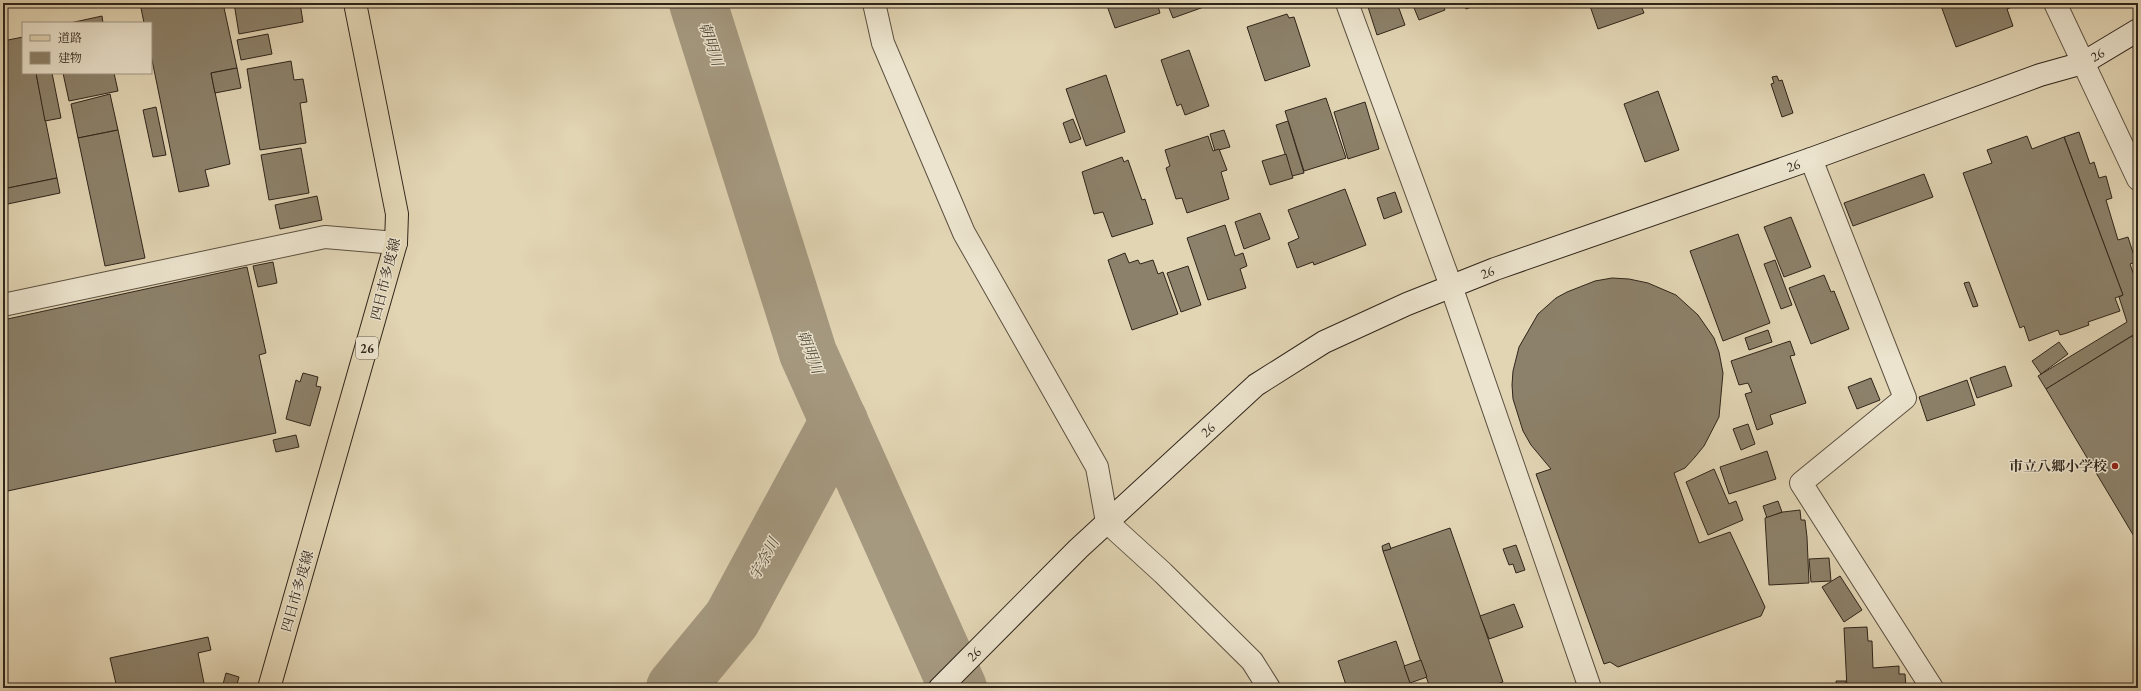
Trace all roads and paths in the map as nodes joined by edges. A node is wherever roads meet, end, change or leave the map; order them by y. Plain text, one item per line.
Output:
1 (355, 3) edge
2 (874, 3) edge
3 (1347, 3) edge
4 (2055, 3) edge
5 (2138, 30) edge
6 (2083, 63) junction
7 (1811, 160) junction
8 (2138, 179) edge
9 (396, 243) junction
10 (1451, 286) junction
11 (3, 305) edge
12 (1107, 522) junction
13 (269, 688) edge
14 (940, 688) edge
15 (1269, 688) edge
16 (1590, 688) edge
17 (1932, 688) edge

1 - 9 main road, 四日市多度線 / 26
2 - 12 street
3 - 10 street
4 - 6 street
5 - 6 street, 26
6 - 7 street, 26
6 - 8 street
7 - 10 street, 26
7 - 17 street
9 - 11 street
9 - 13 main road, 四日市多度線 / 26
10 - 12 street, 26
10 - 16 street
12 - 14 street, 26
12 - 15 street

